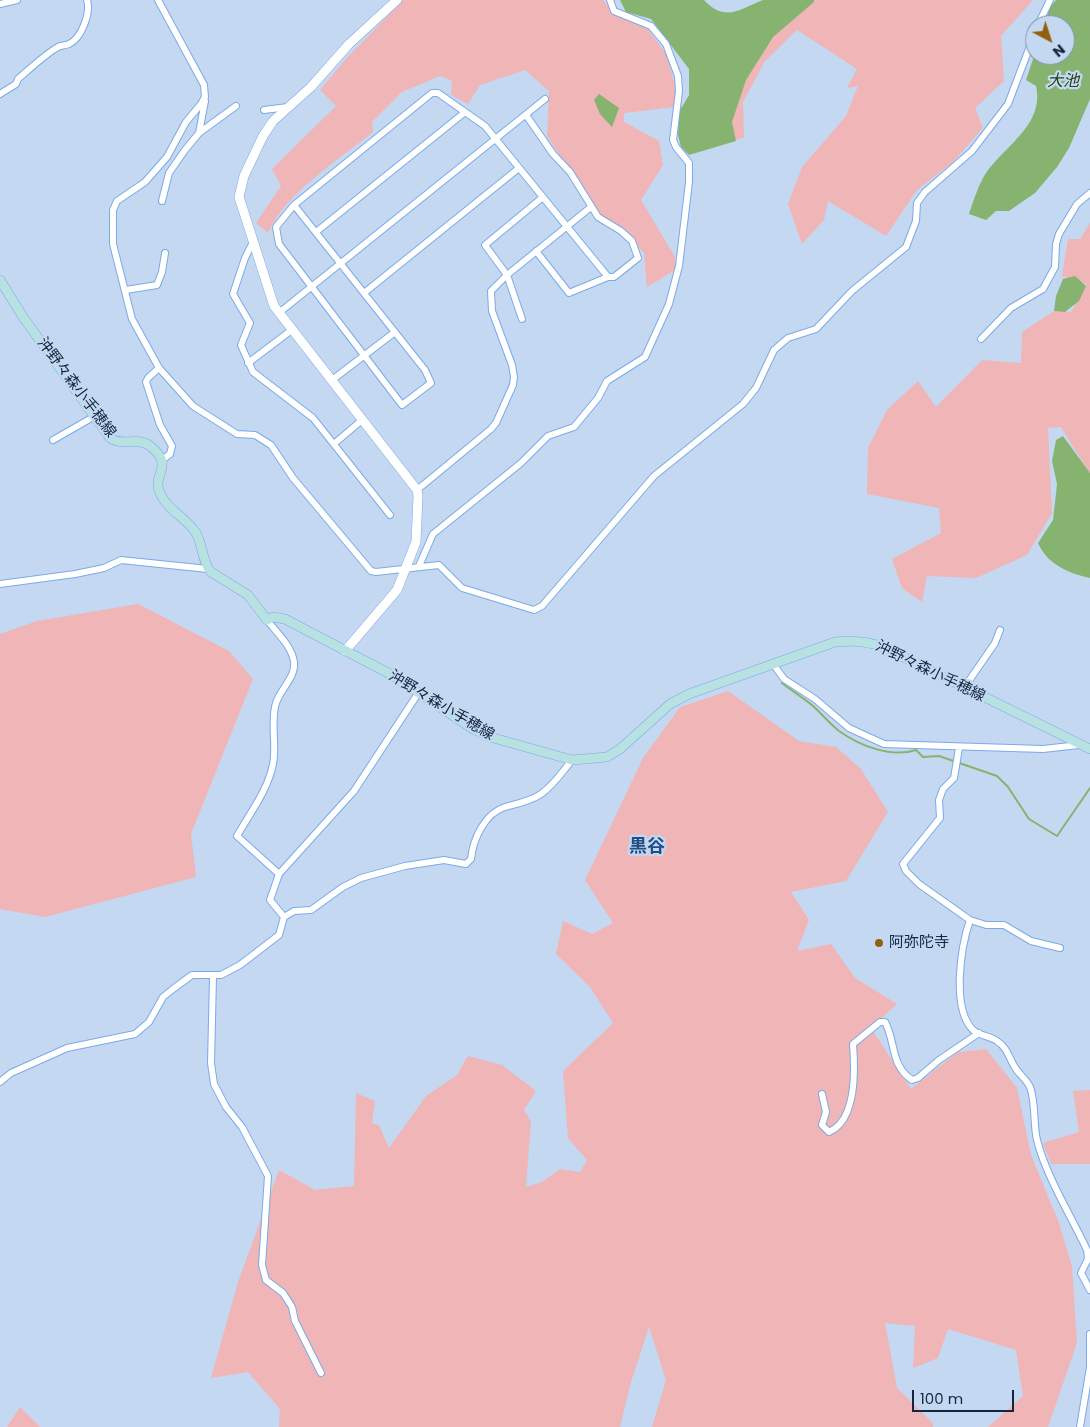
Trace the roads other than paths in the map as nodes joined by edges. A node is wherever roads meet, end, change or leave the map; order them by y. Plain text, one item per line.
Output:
1 (16, 0) edge
2 (87, 0) edge
3 (158, 0) edge
4 (397, 0) edge
5 (610, 0) edge
6 (1050, 0) edge
7 (0, 4) edge
8 (1043, 15) edge
9 (1025, 59) edge
10 (0, 94) edge
11 (205, 97) junction
12 (545, 99) dead end
13 (236, 106) dead end
14 (289, 107) junction
15 (264, 110) dead end
16 (464, 113) junction
17 (526, 115) junction
18 (199, 133) junction
19 (496, 139) junction
20 (519, 168) junction
21 (1090, 192) edge
22 (543, 197) junction
23 (162, 201) dead end
24 (294, 205) junction
25 (591, 207) junction
26 (566, 226) junction
27 (316, 232) junction
28 (254, 240) junction
29 (536, 251) junction
30 (165, 253) dead end
31 (341, 264) junction
32 (507, 275) junction
33 (608, 277) junction
34 (0, 280) edge
35 (311, 287) junction
36 (126, 290) junction
37 (364, 293) junction
38 (280, 312) junction
39 (522, 319) dead end
40 (293, 328) junction
41 (394, 332) junction
42 (981, 339) dead end
43 (364, 356) junction
44 (248, 363) junction
45 (159, 368) junction
46 (332, 380) junction
47 (95, 416) junction
48 (362, 420) junction
49 (53, 440) dead end
50 (335, 443) junction
51 (162, 460) junction
52 (417, 490) junction
53 (390, 515) dead end
54 (419, 566) junction
55 (208, 568) junction
56 (405, 569) junction
57 (0, 584) edge
58 (268, 620) junction
59 (1000, 630) dead end
60 (345, 651) junction
61 (772, 664) junction
62 (964, 688) junction
63 (419, 692) junction
64 (1079, 745) junction
65 (959, 748) junction
66 (1090, 749) edge
67 (572, 760) junction
68 (279, 874) junction
69 (284, 916) junction
70 (970, 920) junction
71 (1060, 948) dead end
72 (213, 977) junction
73 (978, 1033) junction
74 (0, 1082) edge
75 (822, 1094) dead end
76 (1090, 1290) edge
77 (1090, 1334) edge
78 (1090, 1367) edge
79 (321, 1373) dead end
80 (1080, 1427) edge

1 - 7 street
2 - 10 street
3 - 11 street
4 - 14 street
5 - 54 street
6 - 8 street
9 - 54 street
11 - 18 street
11 - 36 street
12 - 17 street
13 - 18 street
14 - 15 street
14 - 28 street
16 - 19 street
16 - 24 street
16 - 27 street
17 - 19 street
17 - 25 street
18 - 23 street
19 - 20 street
19 - 31 street
20 - 22 street
20 - 37 street
21 - 42 street
22 - 26 street
22 - 32 street
24 - 27 street
24 - 35 street
25 - 26 street
25 - 33 street
26 - 29 street
26 - 33 street
27 - 31 street
28 - 38 street
28 - 44 street
29 - 32 street
29 - 33 street
30 - 36 street
31 - 35 street
31 - 37 street
32 - 39 street
32 - 52 street
34 - 47 main road, 沖野々森小手穂線
35 - 38 street
35 - 43 street
36 - 45 street
37 - 41 street
38 - 40 street
40 - 44 street
40 - 46 street
41 - 43 street
41 - 43 street
43 - 46 street
44 - 50 street
45 - 51 street
45 - 56 street
46 - 48 street
47 - 49 street
47 - 51 main road, 沖野々森小手穂線
48 - 50 street
48 - 52 street
50 - 53 street
51 - 55 main road
52 - 56 street
54 - 56 street
55 - 57 street
55 - 58 main road
56 - 60 street
58 - 60 main road, 沖野々森小手穂線
58 - 68 street
59 - 62 street
60 - 63 main road, 沖野々森小手穂線
61 - 62 main road, 沖野々森小手穂線
61 - 65 street
61 - 67 main road, 沖野々森小手穂線
62 - 64 main road, 沖野々森小手穂線
63 - 67 main road, 沖野々森小手穂線
63 - 68 street
64 - 65 street
64 - 66 main road, 沖野々森小手穂線
65 - 70 street
67 - 69 street
68 - 69 street
69 - 72 street
70 - 71 street
70 - 73 street
72 - 74 street
72 - 79 street
73 - 75 street
73 - 76 street
77 - 78 street
78 - 80 street

